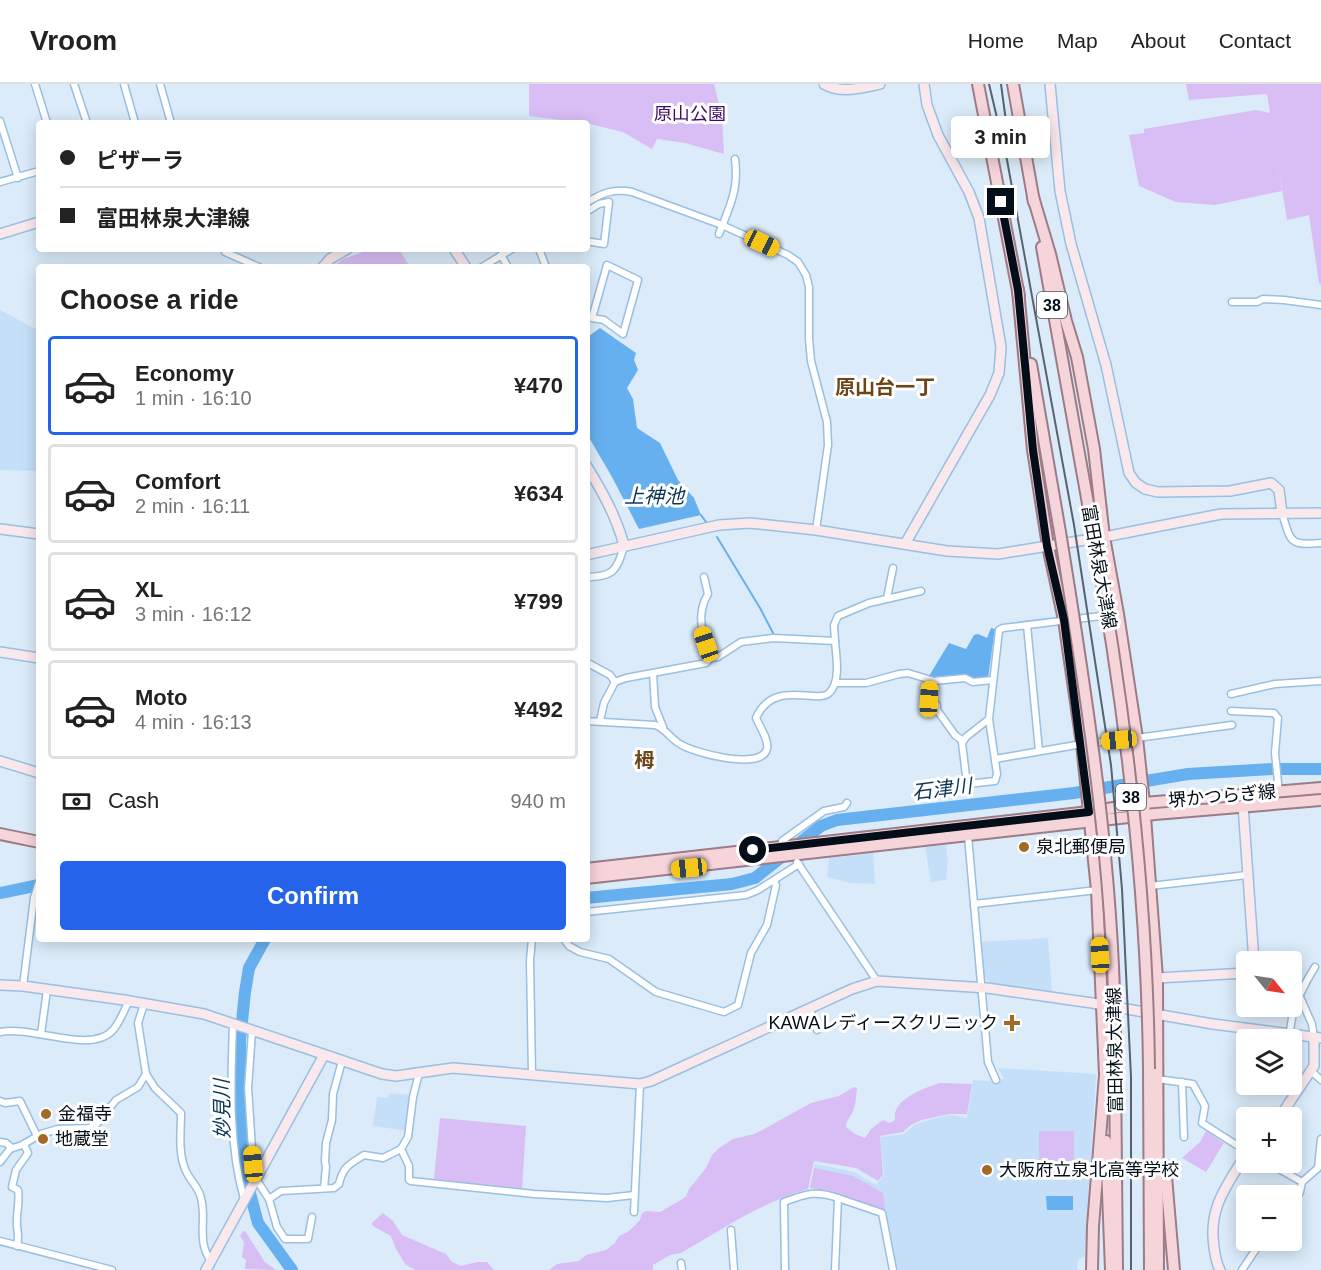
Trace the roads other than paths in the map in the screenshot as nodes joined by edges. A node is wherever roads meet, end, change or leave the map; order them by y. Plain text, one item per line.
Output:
1 (36, 84) edge
2 (74, 84) edge
3 (124, 84) edge
4 (160, 84) edge
5 (824, 84) edge
6 (880, 84) edge
7 (924, 84) edge
8 (973, 84) edge
9 (978, 84) edge
10 (1012, 84) edge
11 (1019, 84) edge
12 (1050, 84) edge
13 (984, 115) junction
14 (45, 120) edge
15 (86, 120) edge
16 (134, 120) edge
17 (170, 120) edge
18 (0, 121) edge
19 (1021, 133) junction
20 (735, 159) dead end
21 (36, 172) edge
22 (18, 178) junction
23 (0, 182) edge
24 (1033, 197) junction
25 (590, 200) edge
26 (590, 210) edge
27 (36, 223) edge
28 (722, 225) junction
29 (0, 234) edge
30 (719, 234) dead end
31 (590, 242) edge
32 (225, 252) edge
33 (342, 252) edge
34 (506, 252) edge
35 (501, 255) junction
36 (253, 264) edge
37 (326, 264) edge
38 (487, 264) edge
39 (506, 264) edge
40 (1018, 290) junction
41 (1232, 302) dead end
42 (1321, 305) edge
43 (592, 318) joint
44 (590, 472) edge
45 (1282, 513) junction
46 (1321, 513) edge
47 (0, 529) edge
48 (816, 530) junction
49 (36, 534) edge
50 (1104, 537) junction
51 (1321, 543) edge
52 (905, 544) junction
53 (624, 545) junction
54 (1047, 546) junction
55 (590, 554) edge
56 (893, 568) dead end
57 (590, 577) edge
58 (704, 577) dead end
59 (921, 591) dead end
60 (887, 598) junction
61 (1118, 614) junction
62 (1064, 620) junction
63 (1027, 625) junction
64 (835, 641) junction
65 (0, 652) edge
66 (36, 658) edge
67 (711, 658) junction
68 (590, 664) edge
69 (653, 673) junction
70 (930, 680) junction
71 (993, 680) junction
72 (1321, 681) edge
73 (615, 682) junction
74 (835, 682) junction
75 (1231, 694) dead end
76 (1232, 711) dead end
77 (989, 719) junction
78 (590, 721) edge
79 (600, 721) junction
80 (1232, 725) dead end
81 (663, 728) junction
82 (1137, 738) junction
83 (963, 741) junction
84 (1082, 744) junction
85 (1039, 751) junction
86 (995, 759) junction
87 (0, 761) edge
88 (36, 771) edge
89 (1321, 789) edge
90 (1279, 792) junction
91 (1144, 799) junction
92 (1321, 800) edge
93 (847, 803) dead end
94 (1243, 805) junction
95 (1090, 812) junction
96 (1145, 816) junction
97 (0, 834) edge
98 (968, 836) junction
99 (36, 841) edge
100 (791, 852) junction
101 (590, 869) edge
102 (1247, 874) junction
103 (590, 878) edge
104 (774, 881) junction
105 (1150, 886) junction
106 (1097, 890) junction
107 (36, 893) edge
108 (974, 904) junction
109 (590, 912) edge
110 (532, 942) edge
111 (566, 942) edge
112 (1253, 951) edge
113 (1315, 967) dead end
114 (1236, 974) edge
115 (1157, 978) junction
116 (877, 981) junction
117 (0, 986) edge
118 (23, 986) junction
119 (980, 987) junction
120 (47, 990) junction
121 (1302, 992) edge
122 (129, 1001) junction
123 (1302, 1002) edge
124 (144, 1004) junction
125 (1102, 1005) junction
126 (810, 1009) junction
127 (1156, 1015) junction
128 (234, 1025) junction
129 (1250, 1029) edge
130 (817, 1030) dead end
131 (251, 1031) junction
132 (0, 1032) edge
133 (40, 1034) junction
134 (1302, 1036) edge
135 (1318, 1038) edge
136 (324, 1055) junction
137 (342, 1061) junction
138 (1311, 1071) junction
139 (1110, 1072) junction
140 (419, 1073) junction
141 (146, 1074) junction
142 (532, 1075) junction
143 (996, 1080) dead end
144 (1321, 1080) edge
145 (1182, 1082) junction
146 (640, 1084) junction
147 (1156, 1085) junction
148 (0, 1100) edge
149 (1286, 1107) edge
150 (1186, 1133) dead end
151 (37, 1136) junction
152 (1321, 1140) edge
153 (0, 1142) edge
154 (24, 1144) junction
155 (1236, 1146) edge
156 (12, 1148) junction
157 (401, 1149) junction
158 (0, 1162) edge
159 (1236, 1170) edge
160 (1286, 1173) edge
161 (256, 1180) junction
162 (1302, 1182) junction
163 (1301, 1185) edge
164 (324, 1188) junction
165 (634, 1195) junction
166 (838, 1198) junction
167 (245, 1199) junction
168 (269, 1199) junction
169 (634, 1212) dead end
170 (312, 1217) dead end
171 (731, 1230) dead end
172 (0, 1242) edge
173 (17, 1246) junction
174 (1255, 1251) edge
175 (208, 1266) edge
176 (112, 1270) edge
177 (734, 1270) edge
178 (785, 1270) edge
179 (835, 1270) edge
180 (893, 1270) edge
181 (1092, 1270) edge
182 (1111, 1270) edge
183 (1117, 1270) edge
184 (1150, 1270) edge
185 (1158, 1270) edge
186 (1174, 1270) edge
187 (1220, 1270) edge
188 (1242, 1270) edge

1 - 14 street
2 - 15 street
3 - 16 street
4 - 17 street
5 - 6 street
7 - 52 street
8 - 13 main road
9 - 13 main road, 富田林泉大津線 / 38
10 - 19 main road, 富田林泉大津線 / 38
11 - 19 main road
12 - 45 street
13 - 40 main road, 富田林泉大津線 / 38
18 - 22 street
19 - 24 main road, 富田林泉大津線 / 38
20 - 28 street
21 - 22 street
22 - 23 street
24 - 50 main road
24 - 184 main road, 富田林泉大津線 / 38, bridge
25 - 28 street
26 - 31 street
27 - 29 street
28 - 30 street
28 - 48 street
32 - 36 street
33 - 37 street
34 - 35 street
35 - 38 street
35 - 39 street
40 - 54 main road
40 - 139 main road, 富田林泉大津線 / 38, bridge
41 - 42 street
43 - 43 street
44 - 53 street
45 - 46 street
45 - 50 street
45 - 51 street
47 - 49 street
48 - 52 street
48 - 53 street
50 - 54 street
50 - 61 main road
52 - 54 street
53 - 55 street
53 - 57 street
54 - 62 main road
56 - 60 street
58 - 67 street
59 - 60 street
60 - 64 street
61 - 62 street
61 - 82 main road
62 - 63 street
62 - 84 main road
63 - 71 street
63 - 85 street
64 - 67 street
64 - 74 street
65 - 66 street
67 - 69 street
68 - 73 street
69 - 73 street
69 - 81 street
70 - 71 street
70 - 74 street
70 - 83 street
71 - 77 street
72 - 75 street
73 - 79 street
74 - 81 street
76 - 90 street
77 - 83 street
77 - 86 street
78 - 79 street
79 - 81 street
80 - 82 street
82 - 84 street
82 - 91 main road
83 - 86 street
84 - 85 street
84 - 95 main road
85 - 86 street
87 - 88 street
89 - 90 main road, 堺かつらぎ線
90 - 91 main road, 堺かつらぎ線
90 - 92 main road, 堺かつらぎ線
90 - 94 main road, 堺かつらぎ線
91 - 95 main road, 堺かつらぎ線
91 - 96 main road
93 - 100 street
94 - 96 main road, 堺かつらぎ線
94 - 102 street
95 - 96 main road, 堺かつらぎ線
95 - 98 main road, 堺かつらぎ線
95 - 100 main road, 堺かつらぎ線
95 - 106 main road
96 - 105 main road
97 - 99 main road
98 - 100 main road, 堺かつらぎ線
98 - 108 street
100 - 101 main road, 堺かつらぎ線
100 - 103 main road, 堺かつらぎ線
100 - 104 street
100 - 116 street
102 - 105 street
102 - 112 street
104 - 109 street
104 - 111 street
105 - 115 main road
106 - 108 street
106 - 125 main road
107 - 118 street
108 - 119 street
110 - 142 street
113 - 121 street
114 - 115 street
115 - 127 main road
116 - 119 street
116 - 126 street
117 - 118 street
118 - 120 street
119 - 125 street
119 - 143 street
120 - 122 street
120 - 133 street
122 - 124 street
122 - 133 street
123 - 135 street
124 - 128 street
124 - 141 street
125 - 127 street
125 - 139 main road
126 - 130 street
126 - 146 street
127 - 129 street
127 - 147 main road
128 - 131 street
128 - 167 street
131 - 136 street
131 - 161 street
132 - 133 street
134 - 135 street
135 - 138 street
136 - 137 street
136 - 161 street
137 - 140 street
137 - 164 street
138 - 144 street
138 - 149 street
139 - 181 main road
139 - 182 main road
139 - 183 main road, 富田林泉大津線 / 38
140 - 142 street
140 - 157 street
141 - 151 street
141 - 175 street
142 - 146 street
145 - 147 street
145 - 150 street
145 - 155 street
146 - 165 street
147 - 185 main road
147 - 186 main road
148 - 151 street
151 - 154 street
152 - 162 street
153 - 156 street
154 - 156 street
154 - 173 street
156 - 158 street
157 - 164 street
157 - 165 street
159 - 187 street
160 - 162 street
161 - 167 street
161 - 168 street
162 - 163 street
164 - 168 street
165 - 169 street
166 - 178 street
166 - 179 street
166 - 180 street
167 - 175 street
168 - 170 street
171 - 177 street
172 - 173 street
173 - 176 street
174 - 188 street

